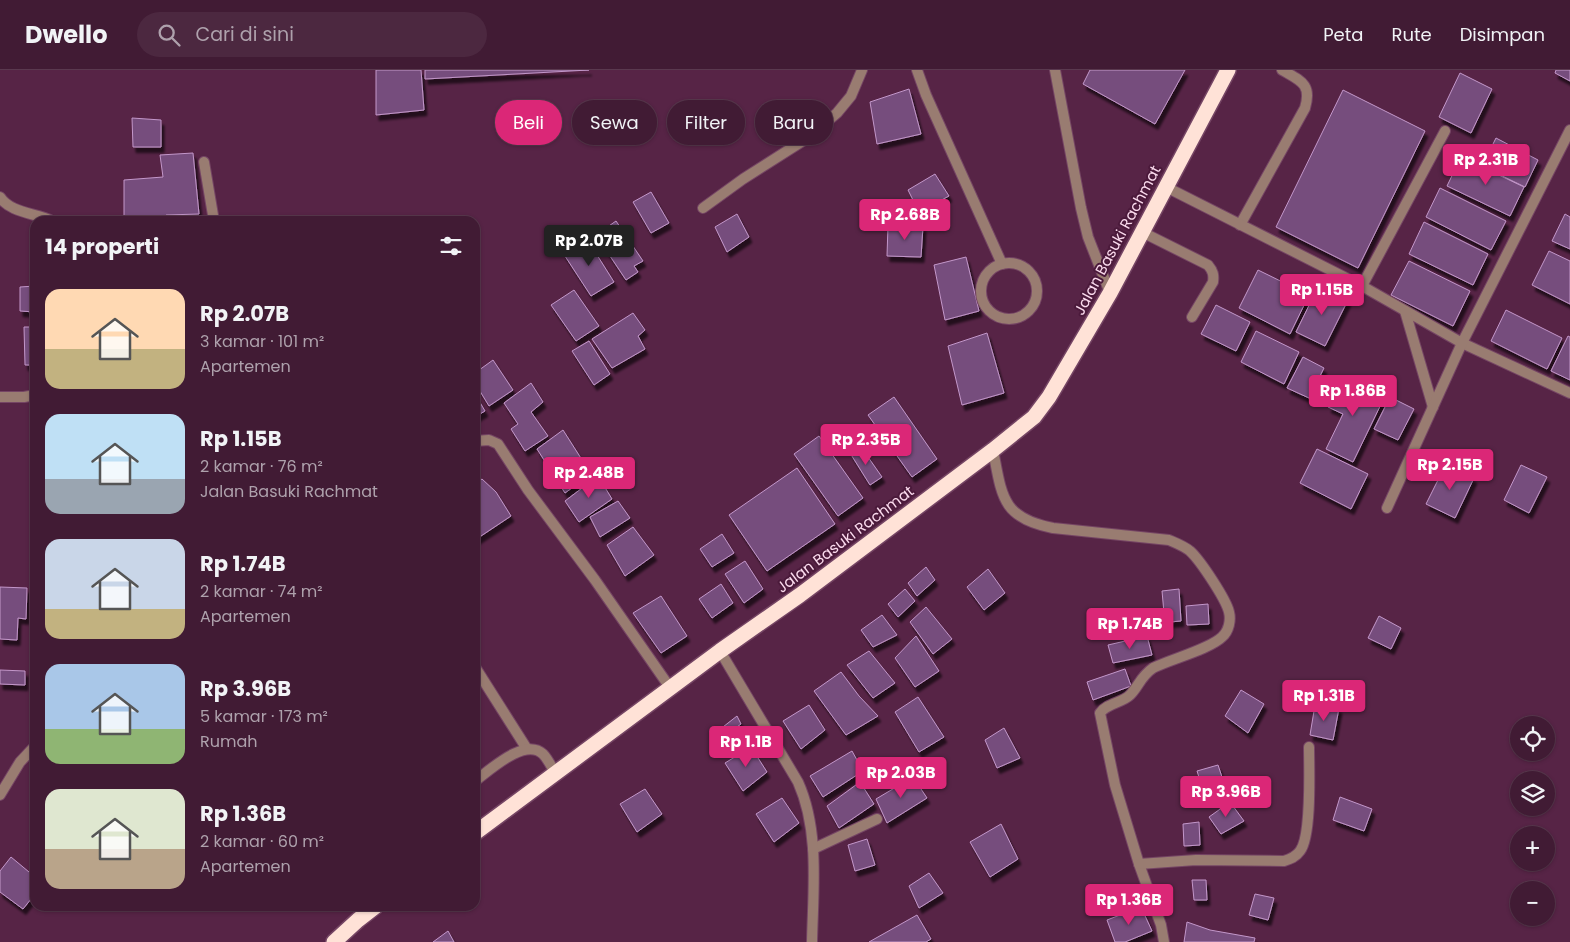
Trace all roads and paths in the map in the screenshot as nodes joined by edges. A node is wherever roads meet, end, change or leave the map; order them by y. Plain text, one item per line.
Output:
1 (862, 70) edge
2 (917, 70) edge
3 (1055, 70) edge
4 (1228, 70) edge
5 (1282, 70) edge
6 (1570, 130) edge
7 (1444, 131) dead end
8 (204, 162) dead end
9 (1166, 187) junction
10 (0, 197) edge
11 (703, 208) dead end
12 (37, 216) edge
13 (213, 216) edge
14 (1240, 225) junction
15 (1142, 232) junction
16 (1002, 264) junction
17 (1362, 286) junction
18 (1110, 293) junction
19 (1405, 311) junction
20 (1192, 317) dead end
21 (1462, 343) junction
22 (1570, 393) edge
23 (30, 396) edge
24 (0, 397) edge
25 (1433, 407) junction
26 (480, 441) edge
27 (994, 450) junction
28 (1387, 508) dead end
29 (720, 651) junction
30 (480, 675) edge
31 (670, 689) junction
32 (1309, 746) dead end
33 (527, 749) junction
34 (30, 751) edge
35 (556, 774) junction
36 (480, 777) edge
37 (0, 795) edge
38 (877, 818) dead end
39 (480, 829) edge
40 (813, 848) junction
41 (1138, 864) junction
42 (370, 911) edge
43 (334, 942) edge
44 (812, 942) edge
45 (1164, 942) edge

1 - 11 street
2 - 16 street
3 - 18 street
4 - 9 highway, Jalan Basuki Rachmat
5 - 14 street
6 - 21 street
7 - 17 street
8 - 13 street
9 - 14 street
9 - 15 highway, Jalan Basuki Rachmat
10 - 12 street
14 - 17 street
15 - 18 highway, Jalan Basuki Rachmat
15 - 20 street
16 - 16 street
17 - 19 street
18 - 27 highway, Jalan Basuki Rachmat
19 - 21 street
19 - 25 street
21 - 22 street
21 - 25 street
23 - 24 street
25 - 28 street
26 - 31 street
27 - 29 highway, Jalan Basuki Rachmat
27 - 41 street
29 - 31 highway, Jalan Basuki Rachmat
29 - 40 street
30 - 33 street
31 - 35 highway, Jalan Basuki Rachmat
32 - 41 street
33 - 35 street
33 - 36 street
34 - 37 street
35 - 39 highway, Jalan Basuki Rachmat
38 - 40 street
40 - 44 street
41 - 45 street
42 - 43 highway

